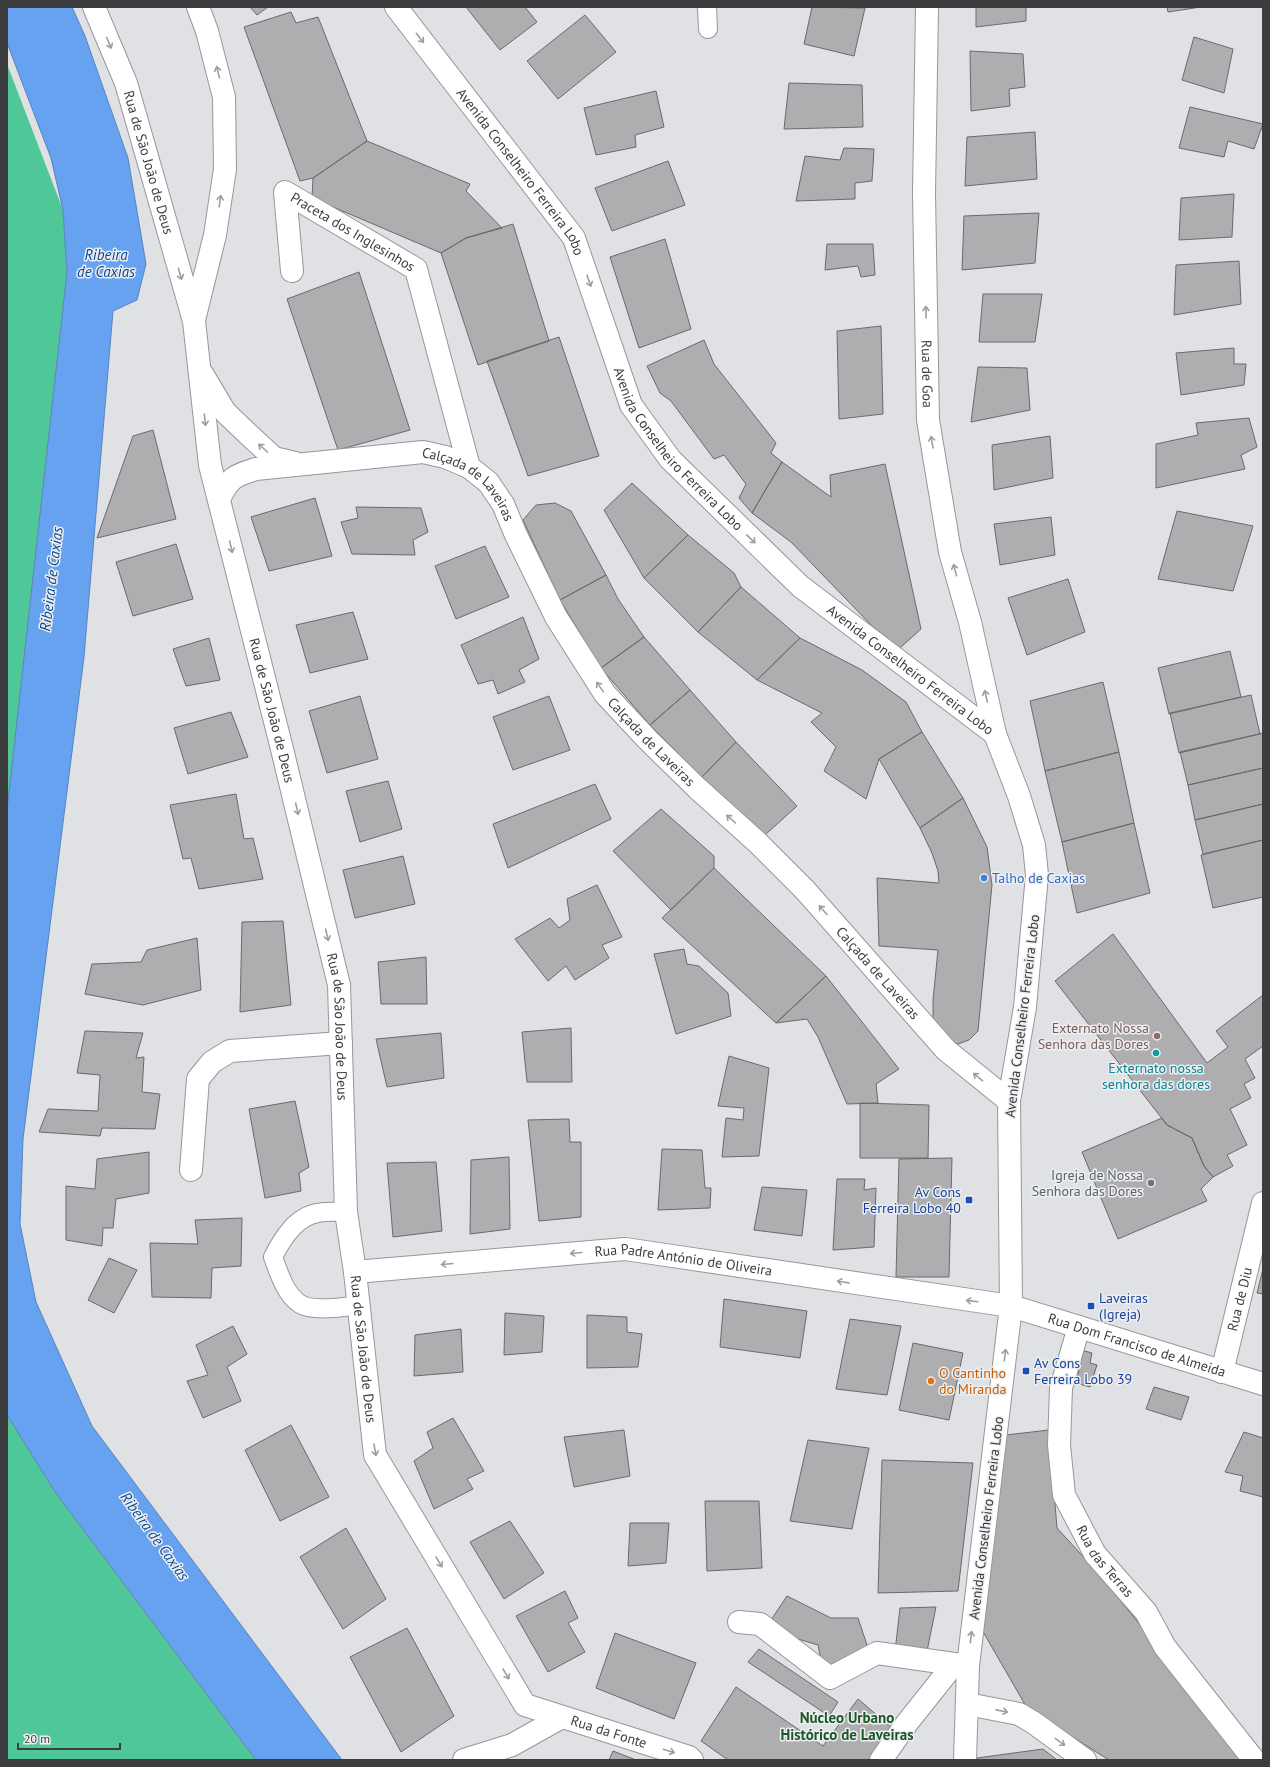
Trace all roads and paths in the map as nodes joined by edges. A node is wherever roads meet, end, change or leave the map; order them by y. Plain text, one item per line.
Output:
1 (94, 7) edge
2 (198, 7) edge
3 (396, 7) edge
4 (707, 7) edge
5 (927, 7) edge
6 (708, 29) dead end
7 (168, 231) junction
8 (215, 235) junction
9 (292, 271) dead end
10 (194, 321) junction
11 (199, 367) junction
12 (298, 464) junction
13 (469, 467) junction
14 (219, 499) junction
15 (995, 734) junction
16 (341, 1043) junction
17 (1009, 1101) junction
18 (191, 1170) dead end
19 (1263, 1203) edge
20 (346, 1212) junction
21 (355, 1272) junction
22 (358, 1305) junction
23 (1011, 1306) junction
24 (1079, 1328) junction
25 (1222, 1372) junction
26 (1263, 1384) edge
27 (739, 1622) dead end
28 (961, 1665) junction
29 (967, 1704) junction
30 (525, 1705) joint
31 (562, 1717) junction
32 (464, 1760) edge
33 (692, 1760) edge
34 (880, 1760) edge
35 (965, 1760) edge
36 (1085, 1760) edge
37 (1254, 1760) edge

1 -> 7 street, Rua de São João de Deus
8 -> 2 street, Rua de São João de Deus
3 -> 15 street, Avenida Conselheiro Ferreira Lobo
4 - 6 lane
15 -> 5 street, Rua de Goa
7 - 8 street
7 -> 10 street, Rua de São João de Deus
8 - 10 street, Rua de São João de Deus
9 - 13 street, Praceta dos Inglesinhos
10 - 11 street, Rua de São João de Deus
12 -> 11 street, Calçada de Laveiras
11 -> 14 street, Rua de São João de Deus
12 - 13 street, Calçada de Laveiras
12 - 14 street, Calçada de Laveiras
17 -> 13 street, Calçada de Laveiras
14 -> 16 street, Rua de São João de Deus
15 - 17 street, Avenida Conselheiro Ferreira Lobo
16 - 18 street
16 - 20 street, Rua de São João de Deus
17 - 23 street, Avenida Conselheiro Ferreira Lobo
19 - 25 street, Rua de Diu
20 - 21 street, Rua de São João de Deus
20 - 22 lane
21 - 22 street, Rua de São João de Deus
23 -> 21 street, Rua Padre António de Oliveira
22 -> 30 street, Rua de São João de Deus
23 - 24 street, Rua Dom Francisco de Almeida
28 -> 23 street, Avenida Conselheiro Ferreira Lobo
24 - 25 street, Rua Dom Francisco de Almeida
24 - 37 street, Rua das Terras
25 - 26 street, Rua Dom Francisco de Almeida
27 - 28 street
28 - 29 street, Avenida Conselheiro Ferreira Lobo
28 - 34 street
29 - 35 street, Avenida Conselheiro Ferreira Lobo
29 -> 36 street
30 - 31 street, Rua da Fonte
31 - 32 street
31 -> 33 street, Rua da Fonte

